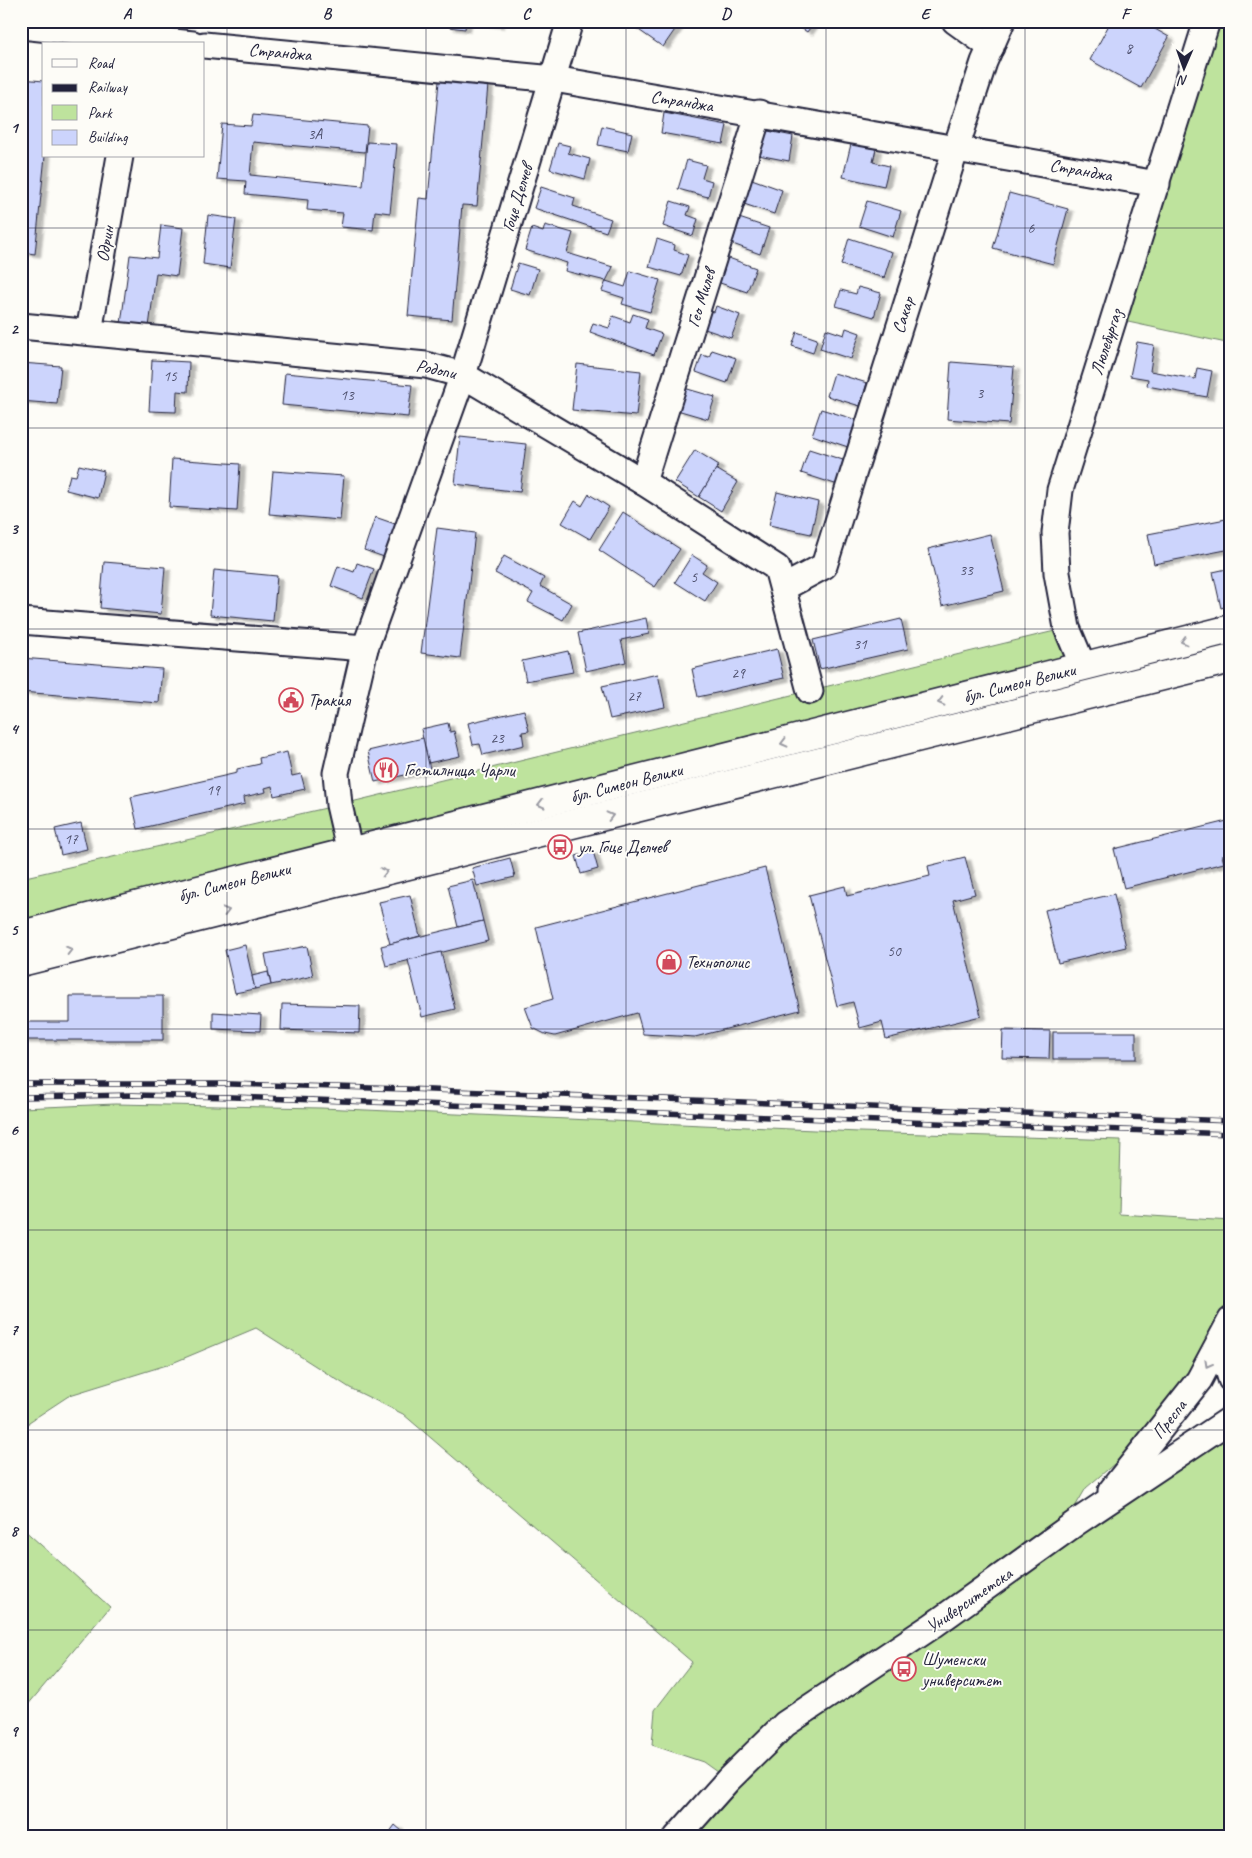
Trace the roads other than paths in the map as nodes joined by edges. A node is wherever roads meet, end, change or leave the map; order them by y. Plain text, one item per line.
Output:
1 (570, 21) edge
2 (955, 21) edge
3 (1002, 21) edge
4 (1207, 21) edge
5 (21, 26) edge
6 (141, 34) edge
7 (183, 42) edge
8 (205, 45) edge
9 (991, 47) junction
10 (554, 79) junction
11 (759, 114) junction
12 (956, 148) junction
13 (120, 158) edge
14 (1157, 184) junction
15 (21, 326) edge
16 (89, 332) junction
17 (463, 375) junction
18 (643, 482) junction
19 (783, 588) junction
20 (21, 620) edge
21 (1231, 629) edge
22 (364, 648) junction
23 (1231, 659) edge
24 (1083, 666) junction
25 (810, 691) dead end
26 (349, 853) junction
27 (356, 879) junction
28 (21, 935) edge
29 (21, 962) edge
30 (1231, 1320) edge
31 (1231, 1354) edge
32 (1231, 1379) edge
33 (1231, 1420) edge
34 (1095, 1510) junction
35 (677, 1837) edge

1 - 10 street, Гоце Делчев
2 - 9 street
3 - 9 street, Сакар
4 - 14 street, Люлебургаз
5 - 6 street
6 - 7 street
8 - 10 street, Странджа
9 - 12 street, Сакар
10 - 11 street, Странджа
10 - 17 street, Гоце Делчев
11 - 12 street, Странджа
11 - 18 street, Гео Милев
12 - 14 street, Странджа
12 - 19 street, Сакар
13 - 16 street, Одрин
14 - 24 street, Люлебургаз
15 - 16 street, Родопи
16 - 17 street, Родопи
17 - 18 street, Родопи
17 - 22 street, Гоце Делчев
18 - 19 street, Родопи
19 - 25 street, Родопи
20 - 22 street
21 -> 24 main road, бул. Симеон Велики
22 - 26 street, Гоце Делчев
27 -> 23 main road, бул. Симеон Велики
24 -> 26 main road, бул. Симеон Велики
26 - 27 street, Гоце Делчев
26 - 28 main road, бул. Симеон Велики
29 -> 27 main road, бул. Симеон Велики
30 -> 34 street, Преспа
31 - 32 street
33 - 34 street, Университетска
34 - 35 street, Университетска

